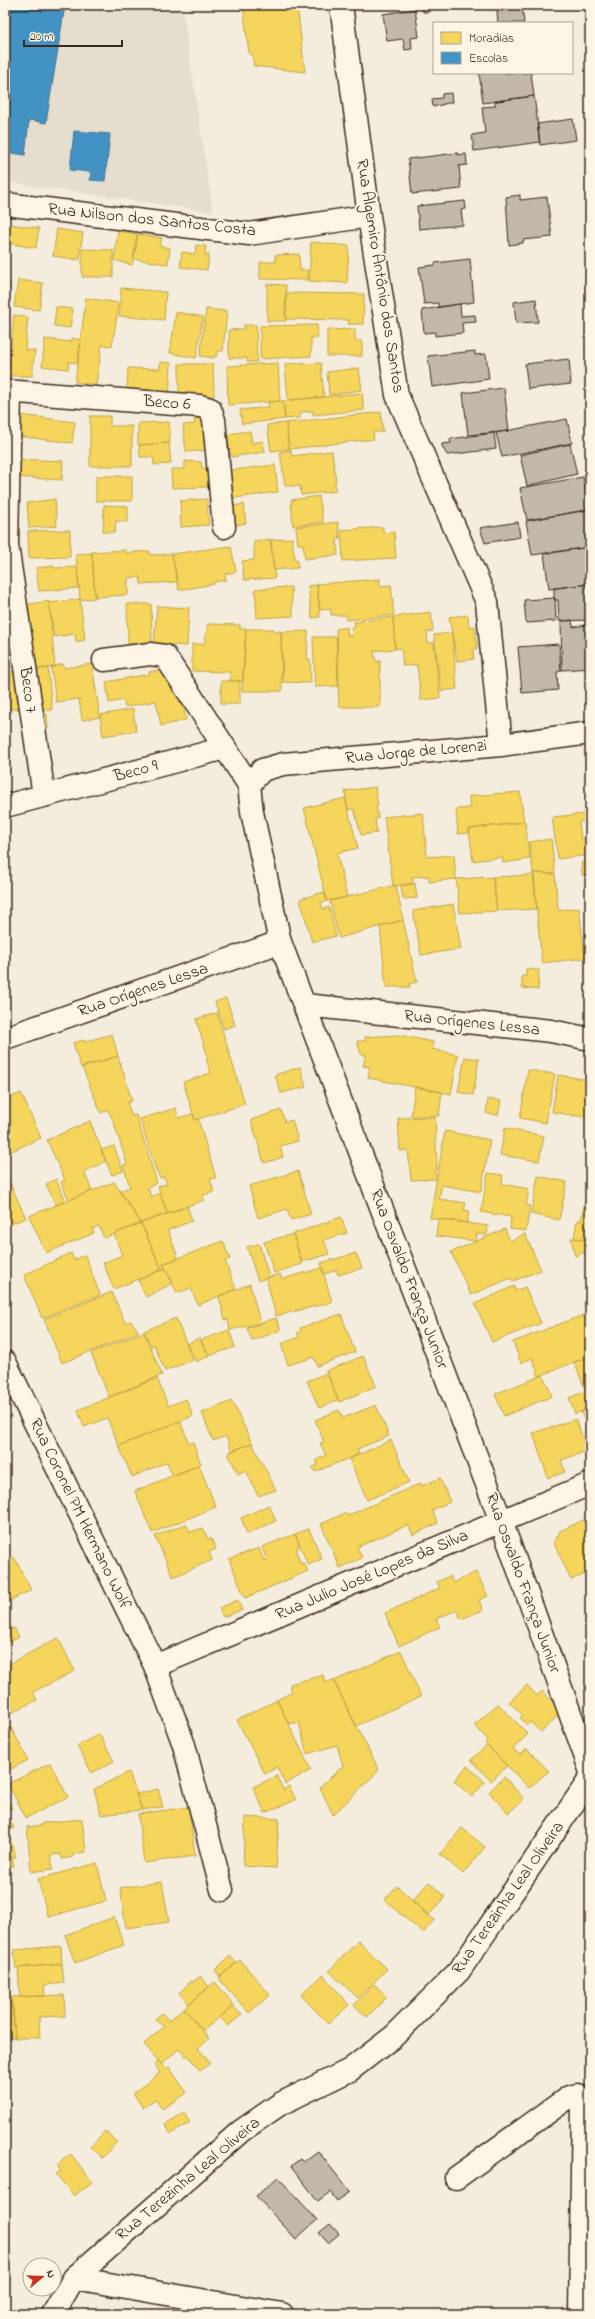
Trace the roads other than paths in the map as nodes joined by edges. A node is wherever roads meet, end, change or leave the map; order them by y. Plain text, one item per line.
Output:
1 (341, 5) edge
2 (5, 204) edge
3 (369, 216) junction
4 (8, 392) edge
5 (224, 527) dead end
6 (104, 660) dead end
7 (590, 733) edge
8 (501, 745) junction
9 (225, 748) junction
10 (248, 785) junction
11 (44, 796) junction
12 (5, 806) edge
13 (280, 942) junction
14 (305, 1005) junction
15 (5, 1038) edge
16 (590, 1039) edge
17 (5, 1362) edge
18 (590, 1484) edge
19 (501, 1521) junction
20 (155, 1666) junction
21 (590, 1769) edge
22 (590, 1779) edge
23 (222, 1890) dead end
24 (456, 2178) dead end
25 (74, 2278) junction
26 (53, 2314) edge
27 (282, 2314) edge
28 (580, 2314) edge

1 - 3 street, Rua Algemiro Antônio dos Santos
2 - 3 street, Rua Nilson dos Santos Costa
3 - 8 street, Rua Algemiro Antônio dos Santos
4 - 5 street, Beco 6
4 - 11 street, Beco 7
6 - 9 street
7 - 8 street, Rua Jorge de Lorenzi
8 - 10 street, Rua Jorge de Lorenzi
9 - 10 street
9 - 11 street, Beco 9
10 - 13 street, Rua Osvaldo França Junior
11 - 12 street, Beco 9
13 - 14 street, Rua Osvaldo França Junior
13 - 15 street, Rua Orígenes Lessa
14 - 16 street, Rua Orígenes Lessa
14 - 19 street, Rua Osvaldo França Junior
17 - 20 street, Rua Coronel PM Hermano Wolf
18 - 19 street, Rua Julio José Lopes da Silva
19 - 20 street, Rua Julio José Lopes da Silva
19 - 21 street, Rua Osvaldo França Junior
20 - 23 street, Rua Coronel PM Hermano Wolf
22 - 25 street, Rua Terezinha Leal Oliveira
24 - 28 street
25 - 26 street, Rua Terezinha Leal Oliveira
25 - 27 street

